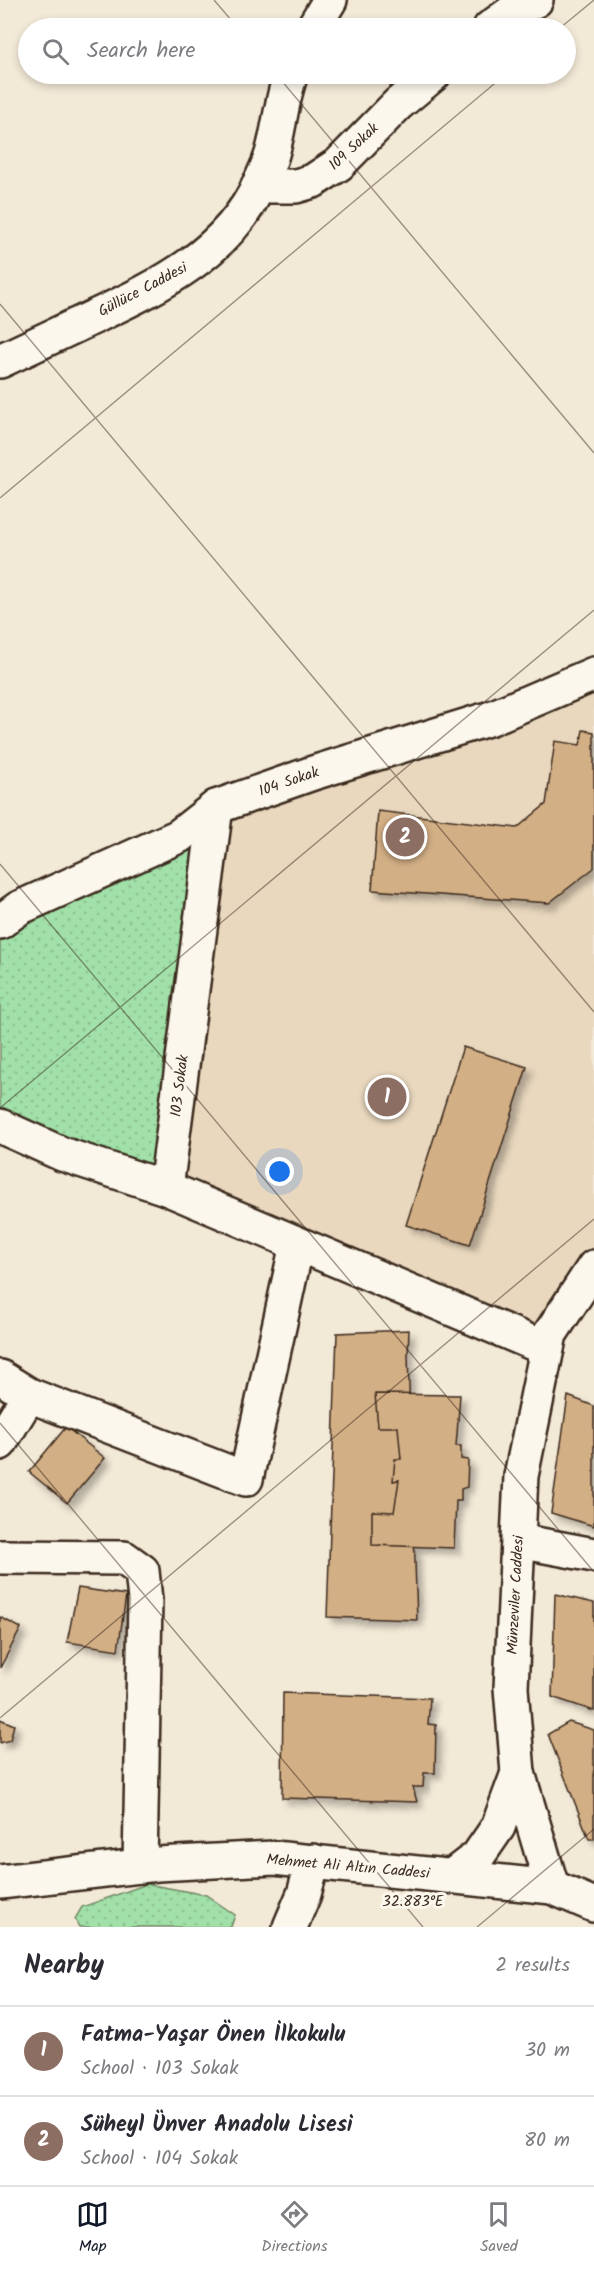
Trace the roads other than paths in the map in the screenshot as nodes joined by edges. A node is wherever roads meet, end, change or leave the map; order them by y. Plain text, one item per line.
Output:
1 (330, 0) edge
2 (536, 0) edge
3 (319, 18) edge
4 (504, 18) edge
5 (287, 84) edge
6 (422, 84) edge
7 (258, 186) junction
8 (0, 361) edge
9 (594, 674) edge
10 (216, 807) junction
11 (0, 922) edge
12 (0, 1126) edge
13 (166, 1188) junction
14 (297, 1244) junction
15 (594, 1267) edge
16 (547, 1349) junction
17 (0, 1377) edge
18 (29, 1395) junction
19 (0, 1443) edge
20 (519, 1541) junction
21 (594, 1555) edge
22 (0, 1557) edge
23 (518, 1773) junction
24 (313, 1861) junction
25 (140, 1866) junction
26 (452, 1876) junction
27 (0, 1882) edge
28 (552, 1887) junction
29 (594, 1905) edge
30 (290, 1927) edge

1 - 3 street
2 - 4 street
5 - 7 street, Güllüce Caddesi
6 - 7 street, 109 Sokak
7 - 8 street, Güllüce Caddesi
9 - 10 street, 104 Sokak
10 - 11 street, 104 Sokak
10 - 13 street, 103 Sokak
12 - 13 street
13 - 14 street
14 - 16 street
14 - 18 street
15 - 16 street, Münzeviler Caddesi
16 - 20 street, Münzeviler Caddesi
17 - 18 street
18 - 19 street
20 - 21 street
20 - 23 street, Münzeviler Caddesi
22 - 25 street
23 - 26 street
23 - 28 street, Münzeviler Caddesi
24 - 25 street, Mehmet Ali Altın Caddesi
24 - 26 street, Mehmet Ali Altın Caddesi
24 - 30 street
25 - 27 street, Mehmet Ali Altın Caddesi
26 - 28 street, Mehmet Ali Altın Caddesi
28 - 29 street

